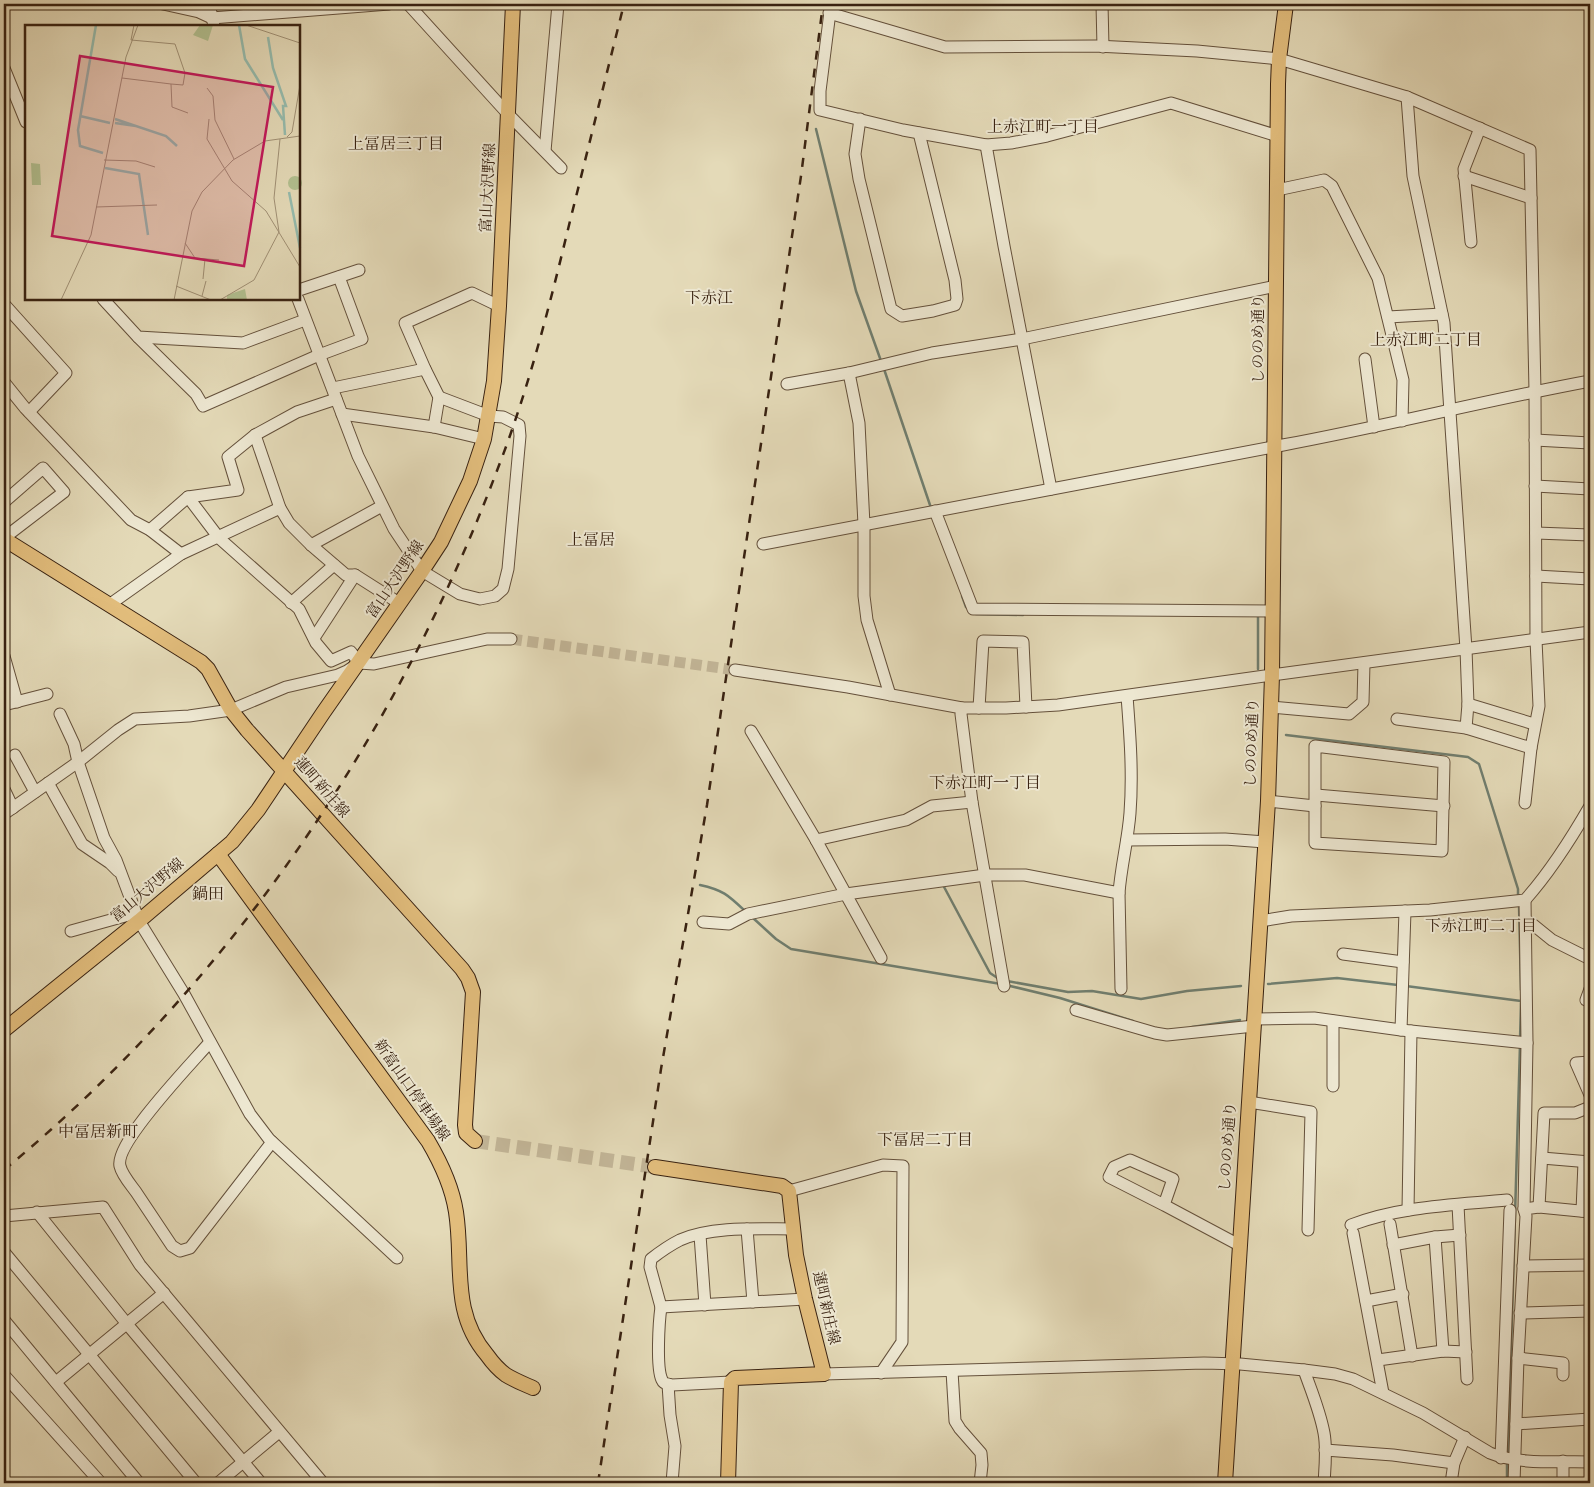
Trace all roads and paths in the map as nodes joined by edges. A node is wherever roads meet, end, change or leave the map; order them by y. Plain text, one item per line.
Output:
1 (163, 4) edge
2 (209, 4) edge
3 (389, 4) edge
4 (408, 4) edge
5 (513, 4) edge
6 (558, 4) edge
7 (1102, 4) edge
8 (1286, 4) edge
9 (330, 6) edge
10 (830, 8) edge
11 (213, 22) edge
12 (1103, 47) junction
13 (1280, 59) junction
14 (4, 68) edge
15 (1407, 97) junction
16 (508, 114) junction
17 (860, 119) junction
18 (25, 120) edge
19 (1480, 128) junction
20 (919, 133) junction
21 (1278, 136) junction
22 (986, 145) junction
23 (544, 151) junction
24 (561, 168) dead end
25 (1464, 176) junction
26 (1277, 190) junction
27 (1531, 198) junction
28 (1471, 242) dead end
29 (359, 270) dead end
30 (339, 277) junction
31 (1276, 286) junction
32 (300, 290) edge
33 (105, 300) edge
34 (298, 300) edge
35 (4, 304) edge
36 (499, 306) junction
37 (1442, 314) junction
38 (1388, 318) junction
39 (305, 320) junction
40 (138, 337) junction
41 (1022, 339) junction
42 (319, 355) junction
43 (1365, 360) dead end
44 (425, 369) junction
45 (849, 373) junction
46 (1590, 381) edge
47 (4, 382) edge
48 (787, 384) dead end
49 (1535, 391) junction
50 (335, 393) junction
51 (439, 397) junction
52 (1450, 411) junction
53 (29, 412) junction
54 (342, 414) junction
55 (489, 416) junction
56 (1402, 421) junction
57 (434, 427) junction
58 (1374, 427) junction
59 (255, 435) junction
60 (484, 439) junction
61 (1535, 440) junction
62 (1590, 443) edge
63 (1275, 447) junction
64 (1535, 486) junction
65 (1051, 489) junction
66 (1590, 489) edge
67 (188, 498) junction
68 (4, 502) edge
69 (382, 506) junction
70 (280, 508) junction
71 (935, 511) junction
72 (864, 525) junction
73 (150, 530) junction
74 (1536, 533) junction
75 (1590, 535) edge
76 (218, 538) junction
77 (4, 539) edge
78 (763, 544) dead end
79 (311, 545) junction
80 (181, 554) junction
81 (334, 565) junction
82 (422, 571) junction
83 (355, 575) junction
84 (1536, 576) junction
85 (1590, 579) edge
86 (292, 603) junction
87 (399, 603) junction
88 (108, 605) junction
89 (1273, 610) junction
90 (1590, 632) edge
91 (314, 638) junction
92 (511, 639) tunnel mouth
93 (1536, 640) junction
94 (1466, 649) junction
95 (4, 656) edge
96 (359, 663) junction
97 (1364, 663) junction
98 (735, 670) tunnel mouth
99 (1272, 675) junction
100 (47, 694) dead end
101 (890, 695) junction
102 (1128, 696) junction
103 (17, 702) junction
104 (1468, 704) junction
105 (4, 705) edge
106 (1026, 707) junction
107 (1271, 707) junction
108 (962, 708) junction
109 (979, 708) junction
110 (231, 710) junction
111 (60, 714) dead end
112 (1397, 719) dead end
113 (1534, 724) junction
114 (1466, 728) junction
115 (751, 731) dead end
116 (1531, 748) junction
117 (15, 755) dead end
118 (78, 762) junction
119 (285, 771) junction
120 (48, 783) junction
121 (4, 789) edge
122 (35, 792) junction
123 (1315, 800) junction
124 (1268, 801) junction
125 (972, 802) junction
126 (1525, 802) dead end
127 (1444, 806) junction
128 (1590, 806) edge
129 (8, 811) edge
130 (816, 840) junction
131 (1127, 840) junction
132 (1265, 842) junction
133 (218, 854) junction
134 (121, 874) junction
135 (985, 875) junction
136 (1118, 893) junction
137 (846, 894) junction
138 (1521, 900) junction
139 (1405, 911) junction
140 (137, 917) junction
141 (1260, 920) junction
142 (1526, 920) junction
143 (703, 922) dead end
144 (71, 932) dead end
145 (1343, 954) dead end
146 (881, 958) dead end
147 (1590, 959) edge
148 (1403, 962) junction
149 (1004, 986) dead end
150 (1121, 989) dead end
151 (1590, 990) edge
152 (1590, 1002) edge
153 (1076, 1010) dead end
154 (1333, 1021) junction
155 (1254, 1022) junction
156 (4, 1030) edge
157 (1406, 1030) junction
158 (210, 1042) junction
159 (1522, 1043) junction
160 (1590, 1062) edge
161 (1333, 1086) dead end
162 (1590, 1095) edge
163 (1249, 1102) junction
164 (1590, 1106) edge
165 (475, 1141) dead end
166 (272, 1142) junction
167 (1542, 1158) junction
168 (1587, 1162) edge
169 (655, 1167) tunnel mouth
170 (789, 1191) junction
171 (1164, 1205) junction
172 (1458, 1205) junction
173 (1539, 1207) junction
174 (1524, 1209) junction
175 (1408, 1210) junction
176 (38, 1212) junction
177 (1586, 1212) edge
178 (4, 1216) edge
179 (1390, 1224) dead end
180 (747, 1229) junction
181 (793, 1229) junction
182 (1308, 1230) dead end
183 (700, 1235) junction
184 (1460, 1235) junction
185 (1435, 1237) junction
186 (1239, 1245) junction
187 (1393, 1245) junction
188 (5, 1255) edge
189 (398, 1258) dead end
190 (1590, 1265) edge
191 (1522, 1266) junction
192 (164, 1293) junction
193 (1403, 1294) junction
194 (805, 1300) junction
195 (1366, 1301) junction
196 (753, 1302) junction
197 (705, 1305) junction
198 (661, 1307) junction
199 (1590, 1311) edge
200 (1520, 1313) junction
201 (4, 1320) edge
202 (127, 1324) junction
203 (1443, 1351) junction
204 (1466, 1352) junction
205 (90, 1355) junction
206 (1412, 1356) junction
207 (1518, 1358) junction
208 (1378, 1360) junction
209 (1231, 1363) junction
210 (1304, 1370) junction
211 (952, 1371) junction
212 (881, 1373) junction
213 (4, 1374) edge
214 (824, 1374) junction
215 (1563, 1375) dead end
216 (1467, 1378) dead end
217 (56, 1382) junction
218 (730, 1382) junction
219 (668, 1384) junction
220 (533, 1388) dead end
221 (1383, 1393) junction
222 (1590, 1419) edge
223 (1516, 1424) junction
224 (279, 1432) junction
225 (1465, 1437) junction
226 (1325, 1450) junction
227 (1508, 1459) junction
228 (1563, 1461) junction
229 (244, 1462) junction
230 (1590, 1462) edge
231 (1454, 1463) junction
232 (101, 1483) edge
233 (139, 1483) edge
234 (196, 1483) edge
235 (218, 1483) edge
236 (261, 1483) edge
237 (323, 1483) edge
238 (672, 1483) edge
239 (728, 1483) edge
240 (980, 1483) edge
241 (1225, 1483) edge
242 (1324, 1483) edge
243 (1451, 1483) edge
244 (1514, 1483) edge
245 (1563, 1483) edge

1 - 11 street
2 - 11 street
3 - 9 street
4 - 16 street
5 - 16 main road, 富山大沢野線
6 - 23 street
7 - 12 street
8 - 13 main road, しののめ通り
9 - 11 street
10 - 12 street
10 - 17 street
12 - 13 street
13 - 15 street
13 - 21 main road, しののめ通り
14 - 18 street
15 - 19 street
15 - 37 street
16 - 23 street
16 - 36 main road, 富山大沢野線
17 - 20 street
17 - 20 street
19 - 25 street
19 - 27 street
20 - 22 street
21 - 22 street
21 - 26 main road, しののめ通り
22 - 41 street
23 - 24 street
25 - 27 street
25 - 28 street
26 - 31 main road, しののめ通り
26 - 38 street
27 - 49 street
29 - 30 street
30 - 32 street
30 - 42 street
31 - 41 street
31 - 63 main road, しののめ通り
33 - 40 street
34 - 39 street
35 - 53 street
36 - 44 street
36 - 55 main road, 富山大沢野線
37 - 38 street
37 - 52 street
38 - 56 street
39 - 40 street
39 - 42 street
40 - 42 street
41 - 45 street
41 - 65 street
42 - 50 street
43 - 58 street
44 - 50 street
44 - 51 street
45 - 48 street
45 - 72 street
46 - 49 street
47 - 53 street
49 - 52 street
49 - 61 street
50 - 54 street
50 - 59 street
51 - 55 street
51 - 57 street
52 - 56 street
52 - 94 street
53 - 73 street
54 - 57 street
54 - 69 street
55 - 60 main road, 富山大沢野線
55 - 82 street
56 - 58 street
57 - 60 street
58 - 63 street
59 - 67 street
59 - 70 street
60 - 82 main road, 富山大沢野線
61 - 62 street
61 - 64 street
63 - 65 street
63 - 89 main road, しののめ通り
64 - 66 street
64 - 74 street
65 - 71 street
67 - 73 street
67 - 76 street
68 - 77 street
69 - 79 street
69 - 82 street
70 - 76 street
70 - 79 street
71 - 72 street
71 - 89 street
72 - 78 street
72 - 101 street
73 - 80 street
74 - 75 street
74 - 84 street
76 - 80 street
76 - 86 street
77 - 88 main road, 蓮町新庄線
79 - 81 street
80 - 88 street
81 - 83 street
81 - 86 street
82 - 87 main road, 富山大沢野線
83 - 87 street
83 - 91 street
84 - 85 street
84 - 93 street
86 - 91 street
87 - 96 main road, 富山大沢野線
88 - 110 main road, 蓮町新庄線
89 - 99 main road, しののめ通り
90 - 93 street
91 - 96 street
92 - 96 street
93 - 94 street
93 - 113 street
94 - 97 street
94 - 104 street
95 - 103 street
96 - 110 street
96 - 119 main road, 富山大沢野線
97 - 99 street
97 - 107 street
98 - 101 street
99 - 102 street
99 - 107 main road, しののめ通り
100 - 103 street
101 - 108 street
102 - 106 street
102 - 131 street
103 - 105 street
104 - 113 street
104 - 114 street
106 - 109 street
106 - 109 street
107 - 124 main road, しののめ通り
108 - 109 street
108 - 125 street
110 - 118 street
110 - 119 main road, 蓮町新庄線
111 - 118 street
112 - 114 street
113 - 116 street
114 - 116 street
115 - 130 street
116 - 126 street
117 - 122 street
118 - 120 street
118 - 134 street
119 - 133 main road, 富山大沢野線
119 - 165 main road, 蓮町新庄線
120 - 122 street
120 - 134 street
121 - 129 street
122 - 129 street
123 - 124 street
123 - 127 street
123 - 127 street
123 - 127 street
124 - 132 main road, しののめ通り
125 - 130 street
125 - 135 street
128 - 138 street
130 - 137 street
131 - 132 street
131 - 136 street
132 - 141 main road, しののめ通り
133 - 140 main road, 富山大沢野線
133 - 220 main road, 新富山口停車場線
134 - 140 street
135 - 136 street
135 - 137 street
135 - 149 street
136 - 150 street
137 - 143 street
137 - 146 street
138 - 139 street
138 - 142 street
139 - 141 street
139 - 148 street
140 - 144 street
140 - 156 main road, 富山大沢野線
140 - 158 street
141 - 155 main road, しののめ通り
142 - 147 street
142 - 159 street
145 - 148 street
148 - 157 street
151 - 152 street
153 - 155 street
154 - 155 street
154 - 157 street
154 - 161 street
155 - 163 main road, しののめ通り
157 - 159 street
157 - 175 street
158 - 166 street
158 - 166 street
159 - 174 street
160 - 162 street
163 - 182 street
163 - 186 main road, しののめ通り
164 - 167 street
166 - 189 street
167 - 168 street
167 - 173 street
168 - 177 street
169 - 170 main road
170 - 181 main road, 蓮町新庄線
170 - 212 street
171 - 171 street
171 - 186 street
172 - 175 street
172 - 184 street
172 - 227 street
173 - 174 street
173 - 177 street
174 - 191 street
175 - 195 street
176 - 178 street
176 - 192 street
176 - 202 street
179 - 187 street
180 - 181 street
180 - 183 street
180 - 196 street
181 - 194 main road, 蓮町新庄線
183 - 197 street
183 - 198 street
184 - 185 street
184 - 204 street
185 - 187 street
185 - 203 street
186 - 209 main road, しののめ通り
187 - 193 street
188 - 205 street
190 - 191 street
191 - 200 street
192 - 202 street
192 - 224 street
193 - 195 street
193 - 206 street
194 - 196 street
194 - 214 main road, 蓮町新庄線
195 - 208 street
196 - 197 street
197 - 198 street
198 - 219 street
199 - 200 street
200 - 207 street
201 - 217 street
202 - 205 street
202 - 229 street
203 - 204 street
203 - 206 street
204 - 216 street
205 - 217 street
205 - 234 street
206 - 208 street
207 - 215 street
207 - 223 street
208 - 221 street
209 - 210 street
209 - 211 street
209 - 241 main road, しののめ通り
210 - 221 street
210 - 226 street
211 - 212 street
211 - 240 street
212 - 214 street
213 - 232 street
214 - 218 main road
217 - 233 street
218 - 219 street
218 - 239 main road
219 - 238 street
221 - 225 street
222 - 223 street
223 - 227 street
224 - 229 street
224 - 237 street
225 - 227 street
225 - 231 street
226 - 231 street
226 - 242 street
227 - 228 street
227 - 244 street
228 - 230 street
228 - 245 street
229 - 235 street
229 - 236 street
231 - 243 street

